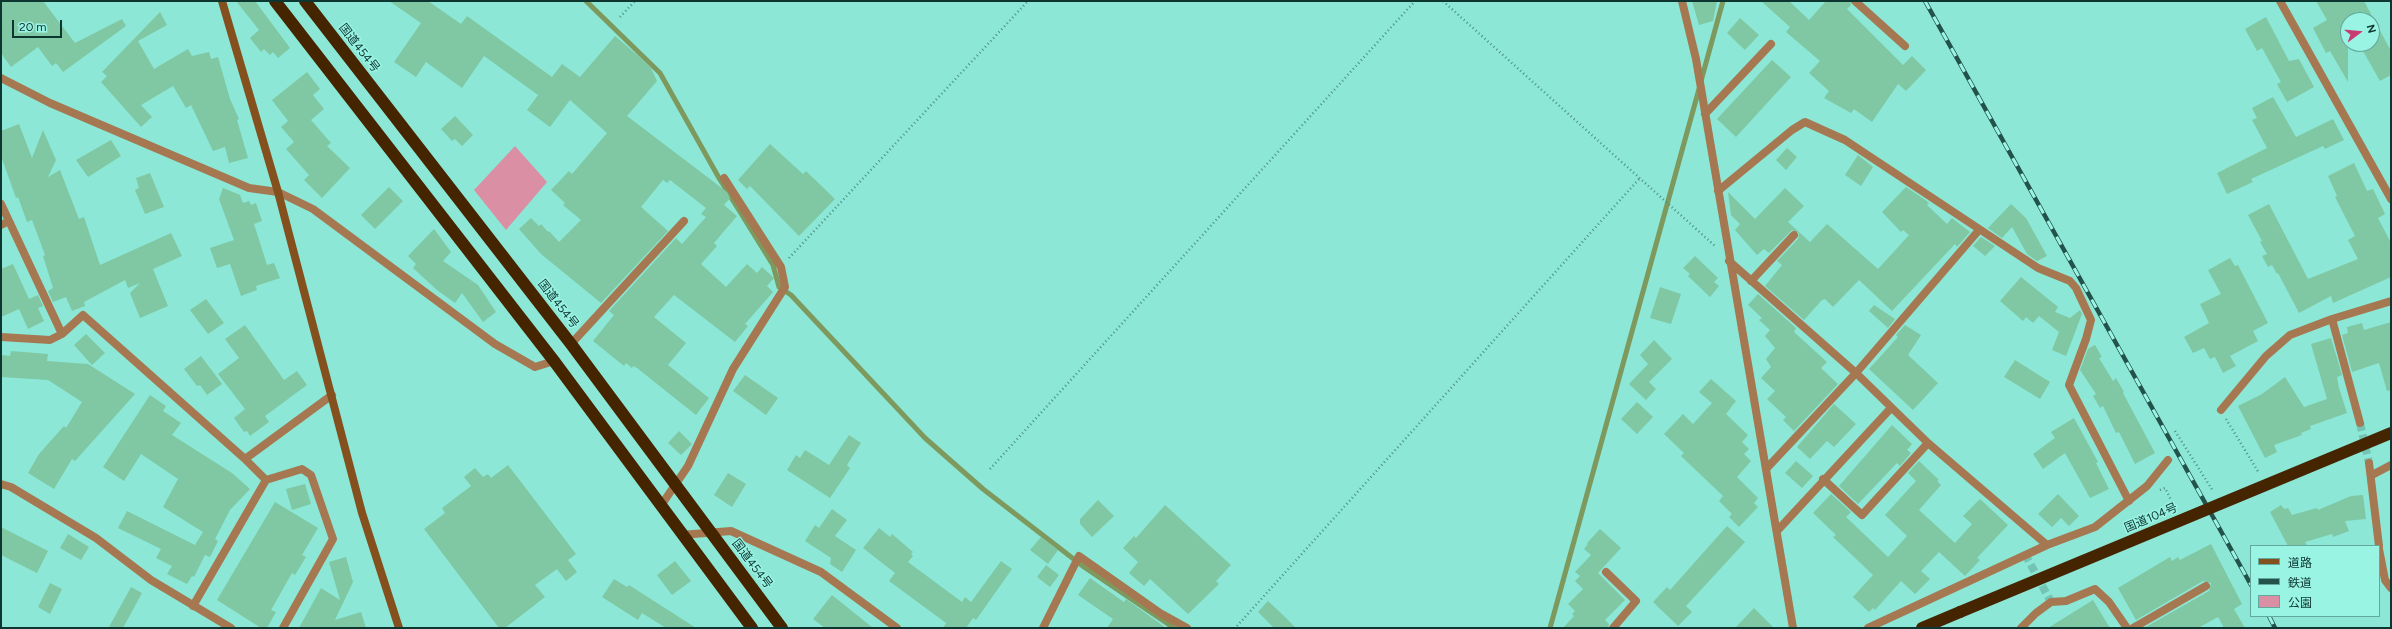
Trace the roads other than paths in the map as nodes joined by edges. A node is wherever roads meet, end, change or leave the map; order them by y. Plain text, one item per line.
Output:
1 (222, 1) edge
2 (275, 1) edge
3 (305, 1) edge
4 (1682, 1) edge
5 (1855, 1) edge
6 (2280, 1) edge
7 (1771, 44) dead end
8 (1905, 46) dead end
9 (1, 78) edge
10 (1704, 114) junction
11 (724, 178) dead end
12 (1718, 191) junction
13 (278, 192) junction
14 (2391, 200) edge
15 (1, 204) edge
16 (684, 221) dead end
17 (5, 223) edge
18 (1979, 230) junction
19 (1794, 235) dead end
20 (1730, 261) junction
21 (1751, 281) junction
22 (2391, 301) edge
23 (2332, 319) junction
24 (62, 334) junction
25 (1, 337) edge
26 (571, 344) junction
27 (554, 361) junction
28 (1856, 373) junction
29 (332, 395) junction
30 (1891, 408) junction
31 (2221, 410) road end
32 (2360, 423) tunnel mouth
33 (2391, 433) edge
34 (1928, 443) junction
35 (245, 459) junction
36 (2168, 460) dead end
37 (2369, 463) tunnel mouth
38 (2391, 464) edge
39 (1766, 469) junction
40 (2372, 475) junction
41 (1823, 479) junction
42 (266, 480) junction
43 (1, 484) edge
44 (674, 485) junction
45 (2129, 501) junction
46 (660, 507) junction
47 (1777, 531) junction
48 (710, 532) junction
49 (681, 535) junction
50 (2047, 545) junction
51 (2379, 545) edge
52 (2380, 553) edge
53 (1606, 572) dead end
54 (2206, 586) dead end
55 (2391, 588) edge
56 (193, 606) junction
57 (2025, 627) edge
58 (231, 628) edge
59 (283, 628) edge
60 (399, 628) edge
61 (752, 628) edge
62 (782, 628) edge
63 (897, 628) edge
64 (1042, 628) edge
65 (1187, 628) edge
66 (1613, 628) edge
67 (1793, 628) edge
68 (1868, 628) edge
69 (1922, 628) edge
70 (2127, 628) edge
71 (2133, 628) edge

1 - 13 street
2 - 27 highway
3 - 26 highway, 国道454号
4 - 10 street
5 - 8 street
6 - 14 street
7 - 10 street
9 - 13 street
10 - 12 street
11 - 44 street
12 - 18 street
12 - 20 street
13 - 27 street
13 - 29 street
15 - 17 street
16 - 26 street
17 - 24 street
18 - 28 street
18 - 45 street
19 - 21 street
20 - 21 street
20 - 39 street
21 - 28 street
22 - 23 street
23 - 31 street
23 - 32 street
24 - 25 street
24 - 35 street
26 - 44 highway, 国道454号
27 - 46 highway
28 - 30 street
28 - 39 street
29 - 35 street
29 - 60 street
30 - 34 street
30 - 41 street
33 - 69 highway, 国道104号, bridge
34 - 41 street
34 - 50 street
35 - 42 street
36 - 45 street
37 - 40 street
38 - 40 street
39 - 47 street
40 - 51 street
41 - 47 street
42 - 56 street
42 - 59 street
43 - 56 street
44 - 46 street
44 - 48 highway, 国道454号
45 - 50 street
46 - 49 highway
47 - 67 street
48 - 49 street
48 - 62 highway, 国道454号
48 - 63 street
49 - 61 highway
50 - 68 street
52 - 55 street
53 - 66 street
54 - 71 street
56 - 58 street
57 - 70 street
64 - 65 street

